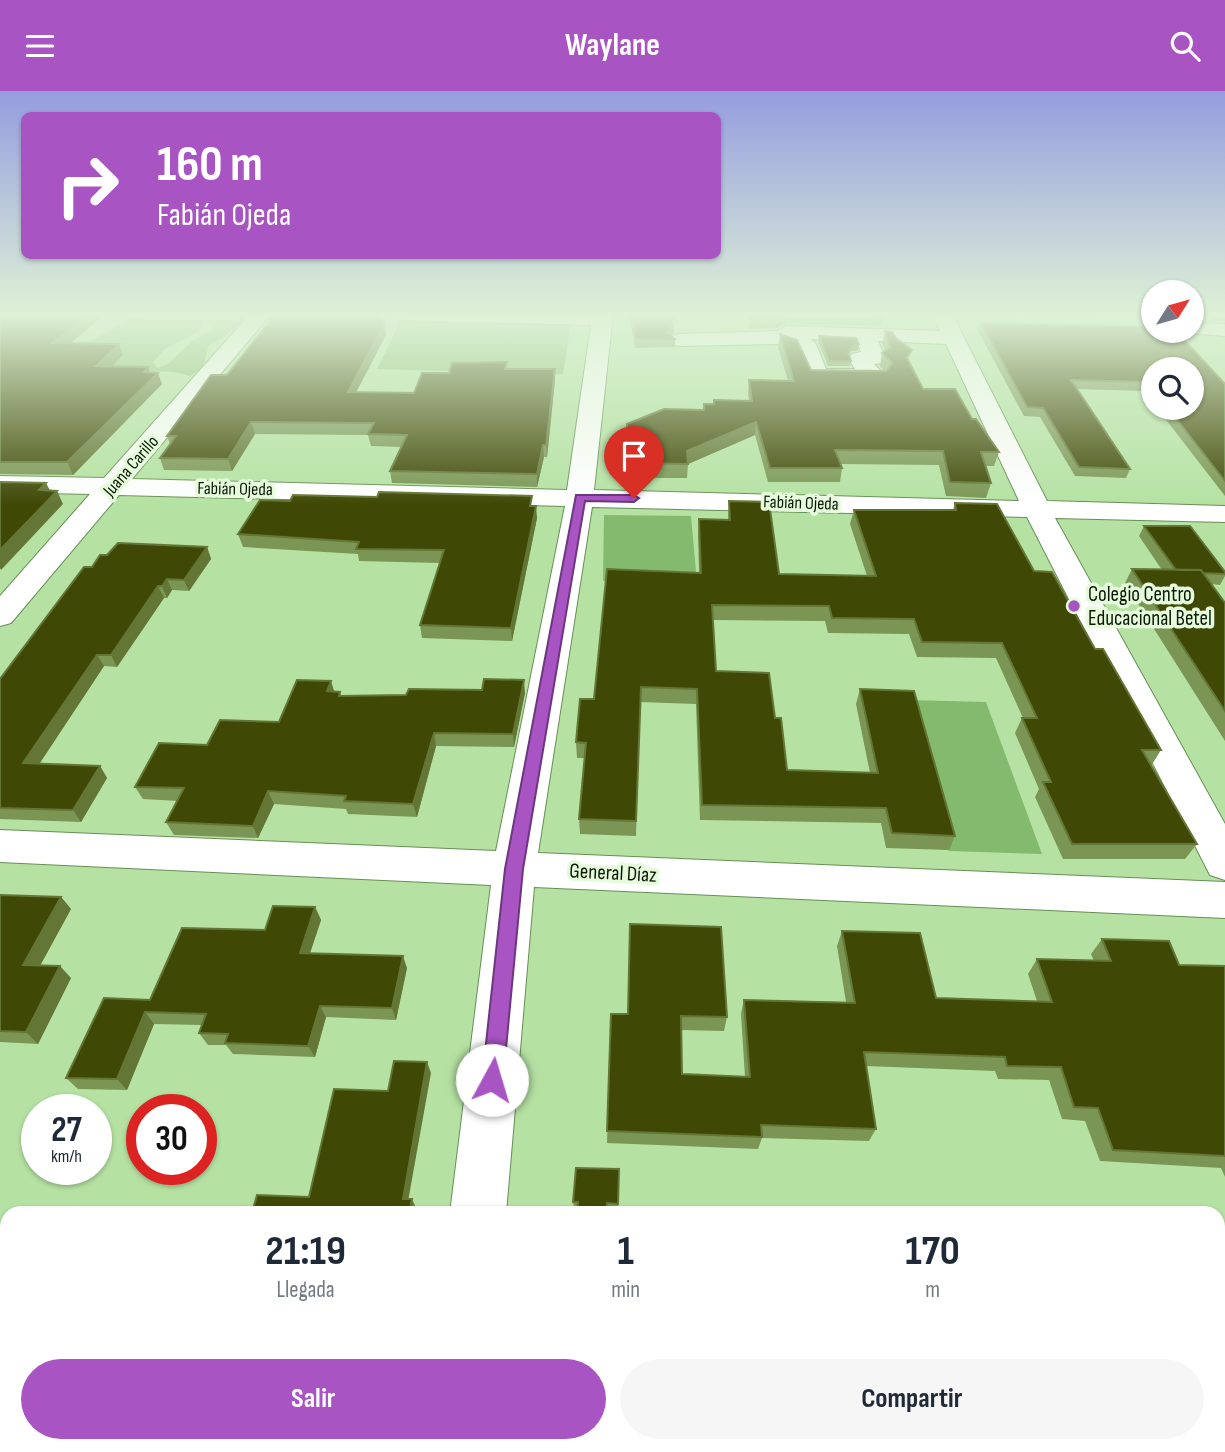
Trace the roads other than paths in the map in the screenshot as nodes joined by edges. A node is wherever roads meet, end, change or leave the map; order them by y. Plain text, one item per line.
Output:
1 (207, 378) edge
2 (595, 378) edge
3 (973, 378) edge
4 (0, 484) edge
5 (114, 486) junction
6 (580, 497) junction
7 (1037, 510) junction
8 (1225, 514) edge
9 (0, 616) edge
10 (0, 846) edge
11 (1225, 863) edge
12 (514, 869) junction
13 (1225, 900) edge
14 (479, 1206) edge

1 - 5 street, Juana Carillo
2 - 6 street
3 - 7 street
4 - 5 street, Fabián Ojeda
5 - 6 street, Fabián Ojeda
5 - 9 street, Juana Carillo
6 - 7 street, Fabián Ojeda
6 - 12 street
7 - 8 street, Fabián Ojeda
7 - 11 street
10 - 12 street, General Díaz
12 - 13 street, General Díaz
12 - 14 street

